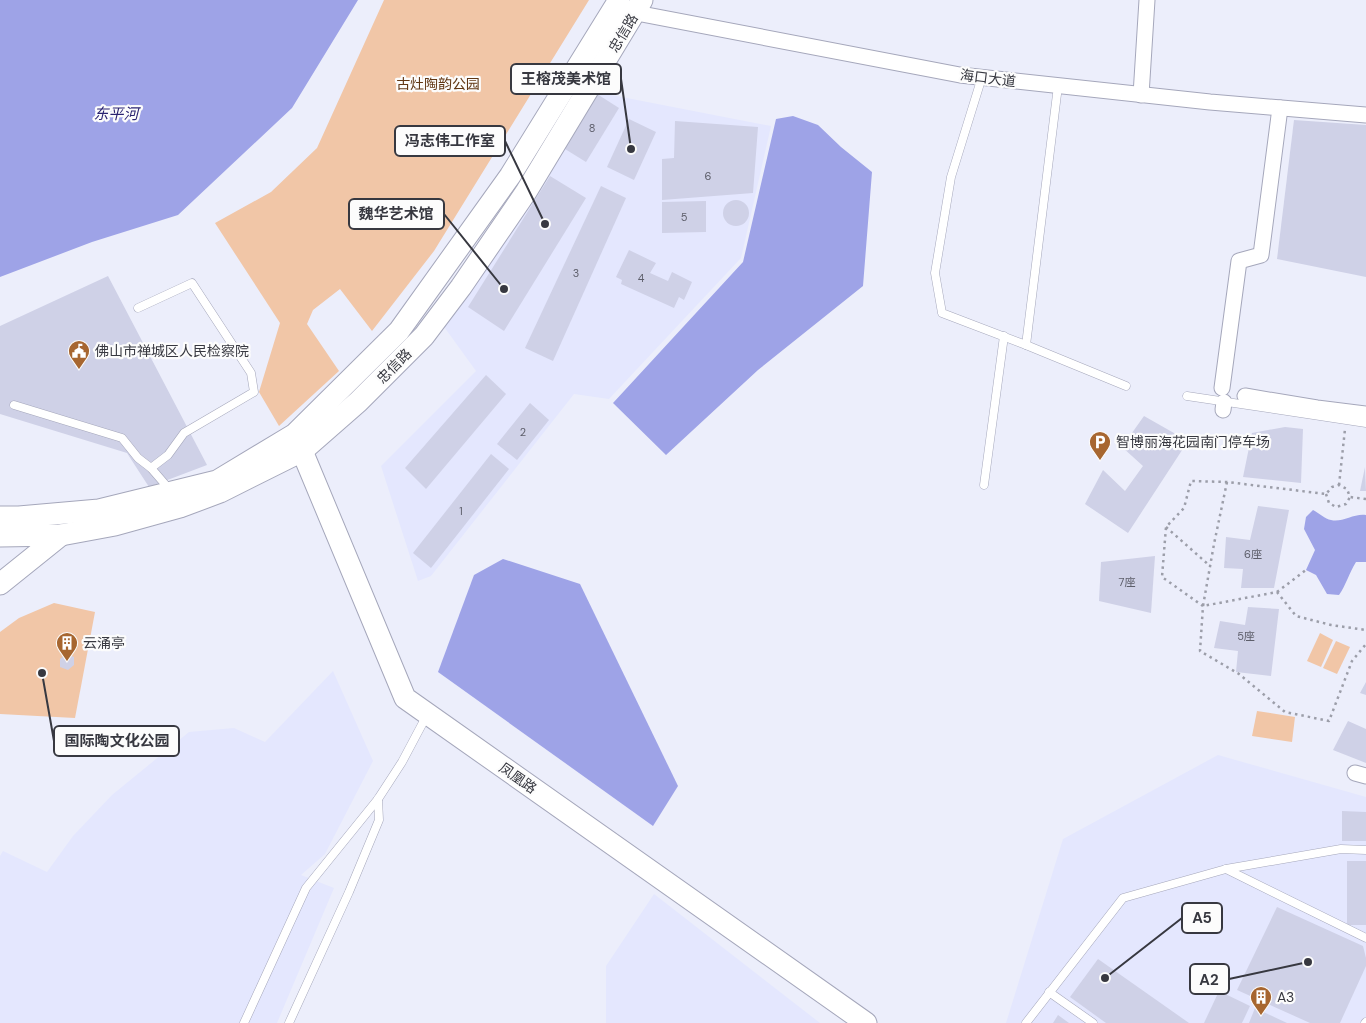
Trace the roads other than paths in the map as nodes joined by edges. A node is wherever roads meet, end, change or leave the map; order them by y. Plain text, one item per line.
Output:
1 (1147, 0) edge
2 (628, 5) edge
3 (982, 77) junction
4 (1058, 86) junction
5 (1141, 95) junction
6 (1280, 108) junction
7 (1366, 115) edge
8 (138, 308) dead end
9 (1004, 336) junction
10 (1026, 345) junction
11 (1126, 386) dead end
12 (1187, 396) dead end
13 (1245, 396) dead end
14 (1223, 400) junction
15 (14, 405) dead end
16 (1366, 414) edge
17 (1366, 423) edge
18 (298, 443) junction
19 (152, 468) junction
20 (984, 484) dead end
21 (176, 499) junction
22 (0, 517) edge
23 (61, 535) junction
24 (0, 536) edge
25 (0, 584) edge
26 (428, 714) junction
27 (378, 799) junction
28 (1366, 850) edge
29 (1226, 869) junction
30 (1366, 938) edge
31 (1049, 992) junction
32 (244, 1023) edge
33 (289, 1023) edge
34 (866, 1023) edge
35 (1026, 1023) edge
36 (1093, 1023) edge

1 - 5 street
2 - 3 street, 海口大道
2 - 18 main road, 忠信路
2 - 18 main road, 忠信路
3 - 4 street, 海口大道
3 - 9 lane
4 - 5 street, 海口大道
4 - 10 lane
5 - 6 street, 海口大道
6 - 7 street, 海口大道
6 - 14 street
8 - 19 lane
9 - 10 lane
9 - 20 lane
10 - 11 lane
12 - 14 lane
13 - 16 street
14 - 17 lane
15 - 19 lane
18 - 21 main road, 忠信路
18 - 26 main road, 凤凰路
19 - 21 lane
21 - 22 main road, 忠信路
21 - 23 main road, 忠信路
23 - 24 main road, 忠信路
23 - 25 main road
26 - 27 lane
26 - 34 main road, 凤凰路
27 - 32 lane
27 - 33 lane
28 - 29 lane
29 - 30 lane
29 - 31 lane
31 - 35 lane
31 - 36 lane

